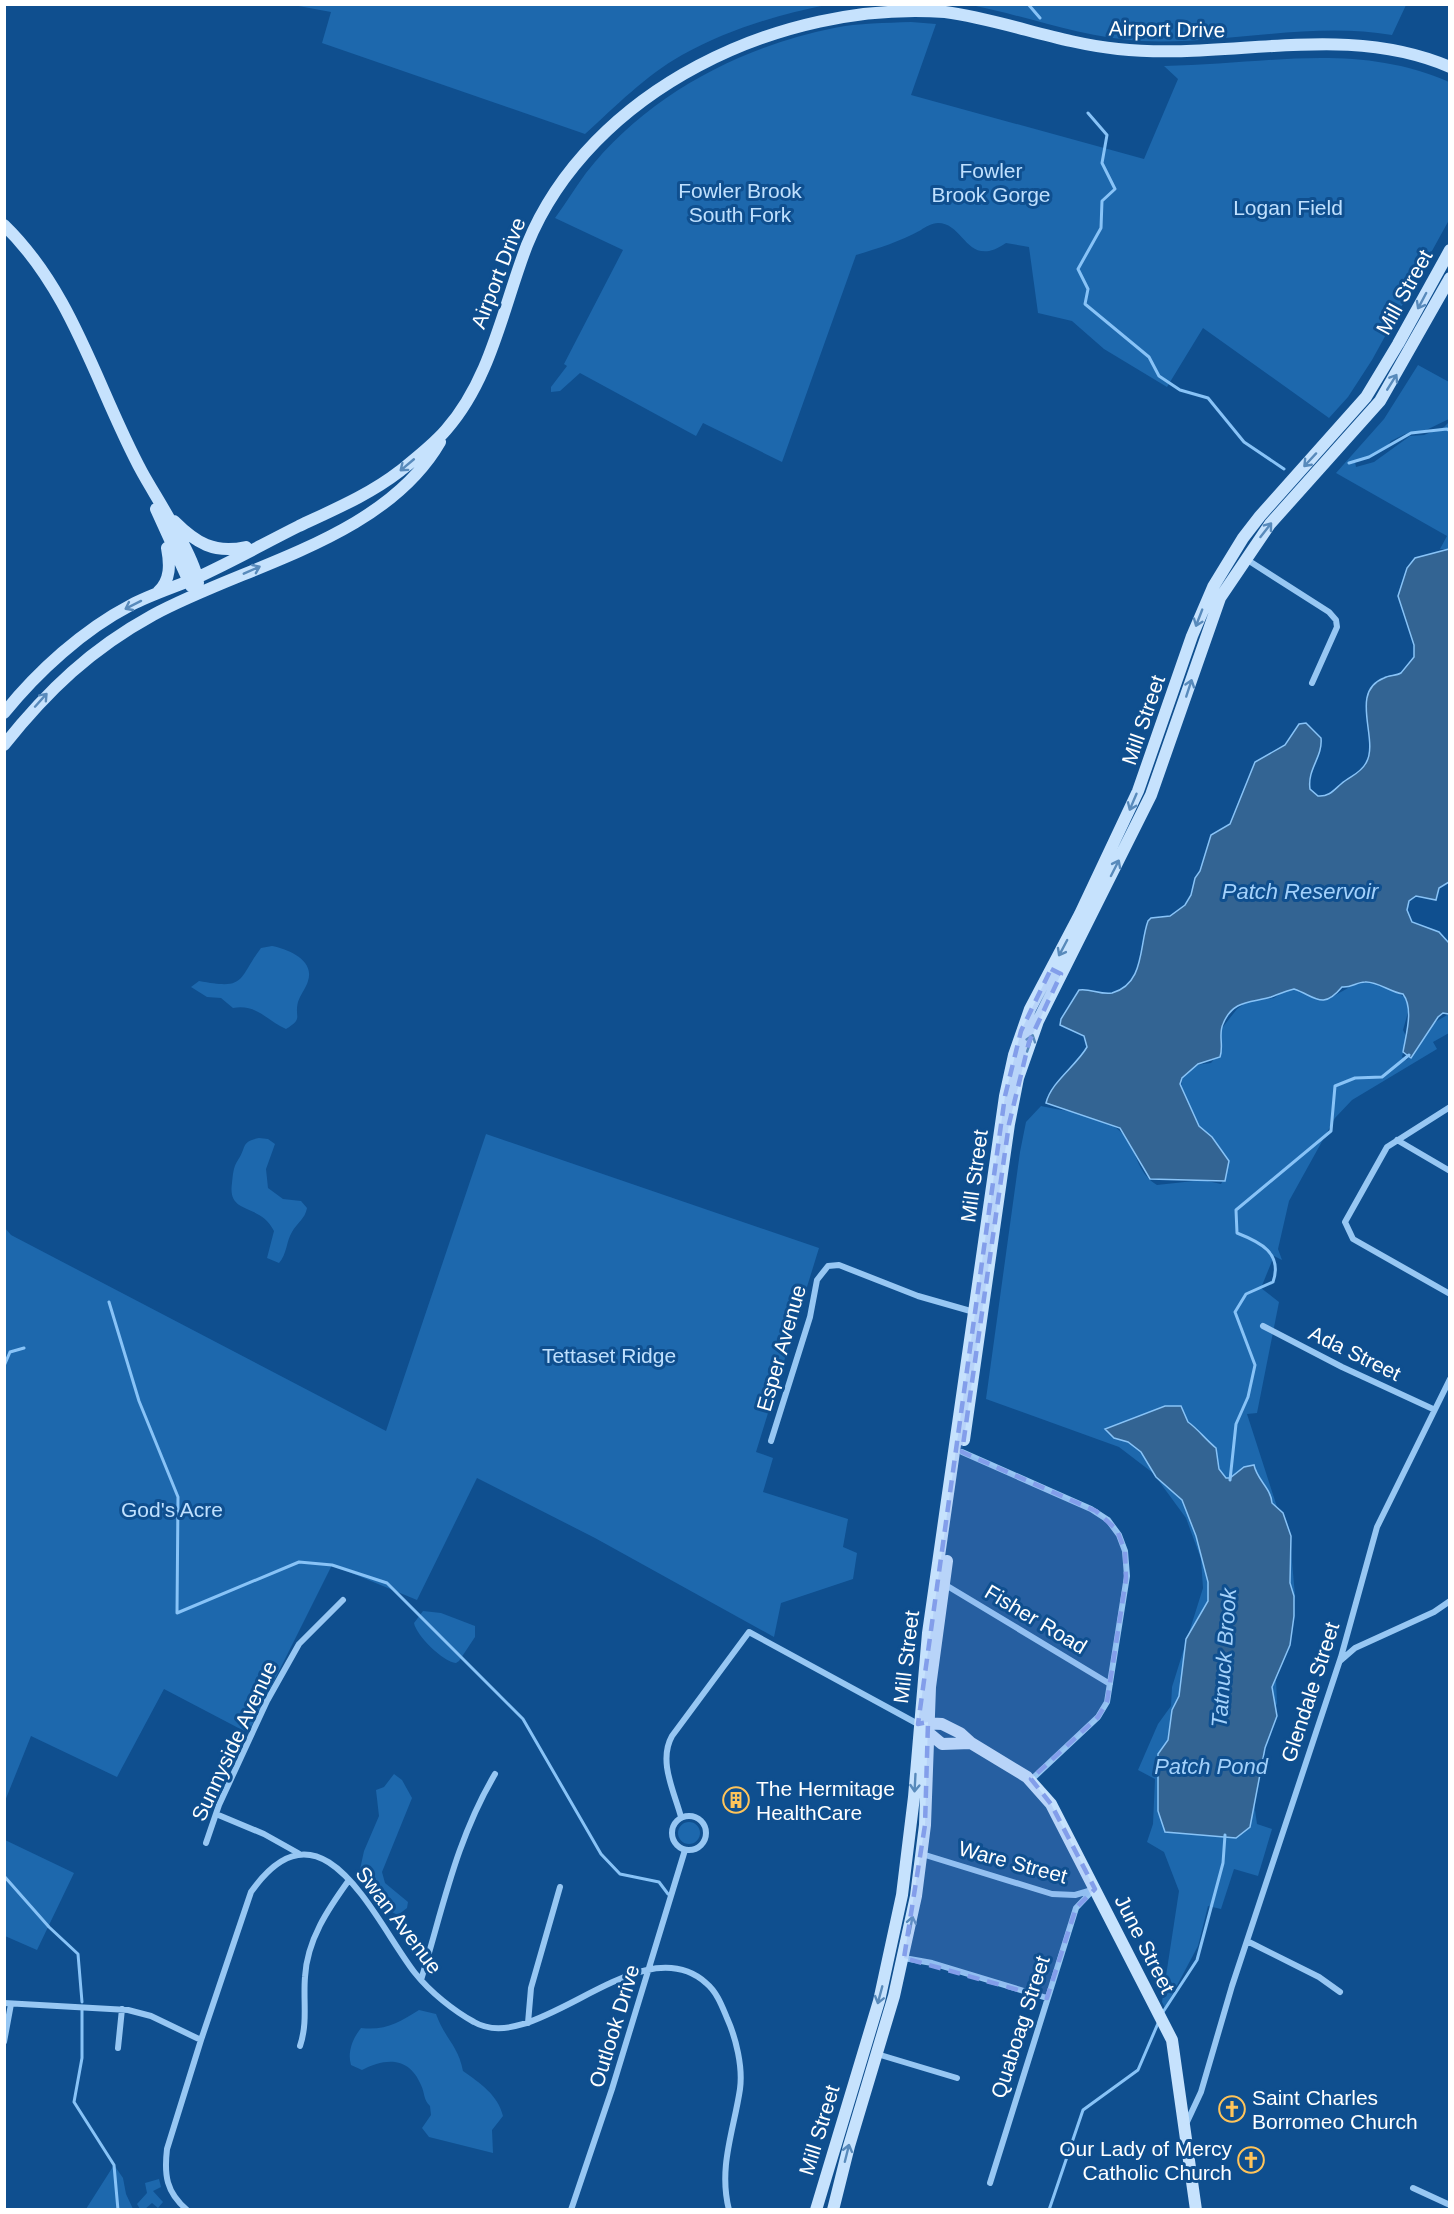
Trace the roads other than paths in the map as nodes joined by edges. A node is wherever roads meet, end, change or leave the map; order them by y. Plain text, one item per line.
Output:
1 (1449, 67) edge
2 (4, 225) edge
3 (1449, 250) edge
4 (1449, 278) edge
5 (449, 425) junction
6 (143, 473) junction
7 (160, 500) junction
8 (164, 529) junction
9 (281, 535) junction
10 (1245, 558) junction
11 (192, 579) junction
12 (198, 593) junction
13 (154, 595) junction
14 (1312, 683) dead end
15 (4, 713) edge
16 (4, 746) edge
17 (1056, 972) junction
18 (1449, 1107) edge
19 (1397, 1140) junction
20 (1449, 1172) edge
21 (1449, 1294) edge
22 (974, 1311) junction
23 (1263, 1326) dead end
24 (1449, 1378) edge
25 (1433, 1409) junction
26 (771, 1441) dead end
27 (962, 1452) junction
28 (944, 1584) junction
29 (343, 1600) dead end
30 (1449, 1601) edge
31 (1339, 1661) junction
32 (1110, 1684) junction
33 (925, 1726) junction
34 (971, 1743) junction
35 (495, 1774) dead end
36 (1031, 1780) junction
37 (216, 1814) junction
38 (681, 1817) junction
39 (206, 1843) dead end
40 (685, 1850) junction
41 (298, 1853) junction
42 (922, 1854) junction
43 (349, 1881) junction
44 (560, 1887) dead end
45 (1095, 1889) junction
46 (1247, 1941) junction
47 (904, 1958) junction
48 (649, 1970) junction
49 (421, 1980) junction
50 (1340, 1992) dead end
51 (1047, 1998) junction
52 (8, 2004) edge
53 (122, 2008) junction
54 (528, 2023) junction
55 (201, 2040) junction
56 (4, 2042) edge
57 (300, 2046) dead end
58 (118, 2048) dead end
59 (878, 2054) junction
60 (957, 2078) dead end
61 (1185, 2125) junction
62 (990, 2183) dead end
63 (1413, 2188) dead end
64 (1449, 2205) edge
65 (187, 2210) edge
66 (571, 2210) edge
67 (729, 2210) edge
68 (816, 2210) edge
69 (833, 2210) edge
70 (1196, 2210) edge

1 - 5 main road, Airport Drive
2 - 6 main road, Airport Drive
3 -> 17 main road, Mill Street
10 -> 4 main road, Mill Street
5 -> 9 main road, Airport Drive
12 -> 5 main road, Airport Drive
6 - 7 main road, Airport Drive
6 - 8 main road, Airport Drive
7 - 9 main road, Airport Drive
7 - 11 main road, Airport Drive
8 - 11 main road, Airport Drive
8 - 13 main road
9 - 11 main road, Airport Drive
10 - 14 street
17 -> 10 main road, Mill Street
11 - 12 main road, Airport Drive
11 - 13 main road
16 -> 12 main road
13 -> 15 main road
17 - 22 main road, Mill Street
27 -> 17 main road, Mill Street
18 - 19 street
19 - 20 street
19 - 21 street
22 - 26 street, Esper Avenue
22 - 33 main road, Mill Street
23 - 25 street, Ada Street
24 - 25 street, Glendale Street
25 - 31 street, Glendale Street
27 - 28 main road, Mill Street
27 - 32 street
28 - 32 street, Fisher Road
28 - 33 main road, Mill Street
29 - 37 street, Sunnyside Avenue
30 - 31 street
31 - 46 street, Glendale Street
32 - 36 street
33 - 34 main road, June Street
33 - 34 main road
33 - 38 street
33 - 42 main road, Mill Street
33 -> 68 main road, Mill Street
34 - 36 main road, June Street
35 - 49 street
36 - 45 main road, June Street
37 - 39 street, Sunnyside Avenue
37 - 41 street, Swan Avenue
38 - 40 street
38 - 40 street
40 - 48 street, Outlook Drive
41 - 43 street, Swan Avenue
41 - 55 street
42 - 45 street, Ware Street
47 -> 42 main road, Mill Street
43 - 49 street, Swan Avenue
43 - 57 street
44 - 54 street
45 - 51 street, Quaboag Street
45 - 61 main road, June Street
46 - 50 street
46 - 61 street, Glendale Street
47 - 51 street
47 - 59 main road, Mill Street
48 - 54 street, Swan Avenue
48 - 66 street, Outlook Drive
48 - 67 street, Swan Avenue
49 - 54 street, Swan Avenue
51 - 62 street, Quaboag Street
52 - 53 street
52 - 56 street
53 - 55 street
53 - 58 street
55 - 65 street
59 - 60 street
69 -> 59 main road, Mill Street
61 - 70 main road, June Street
63 - 64 street

